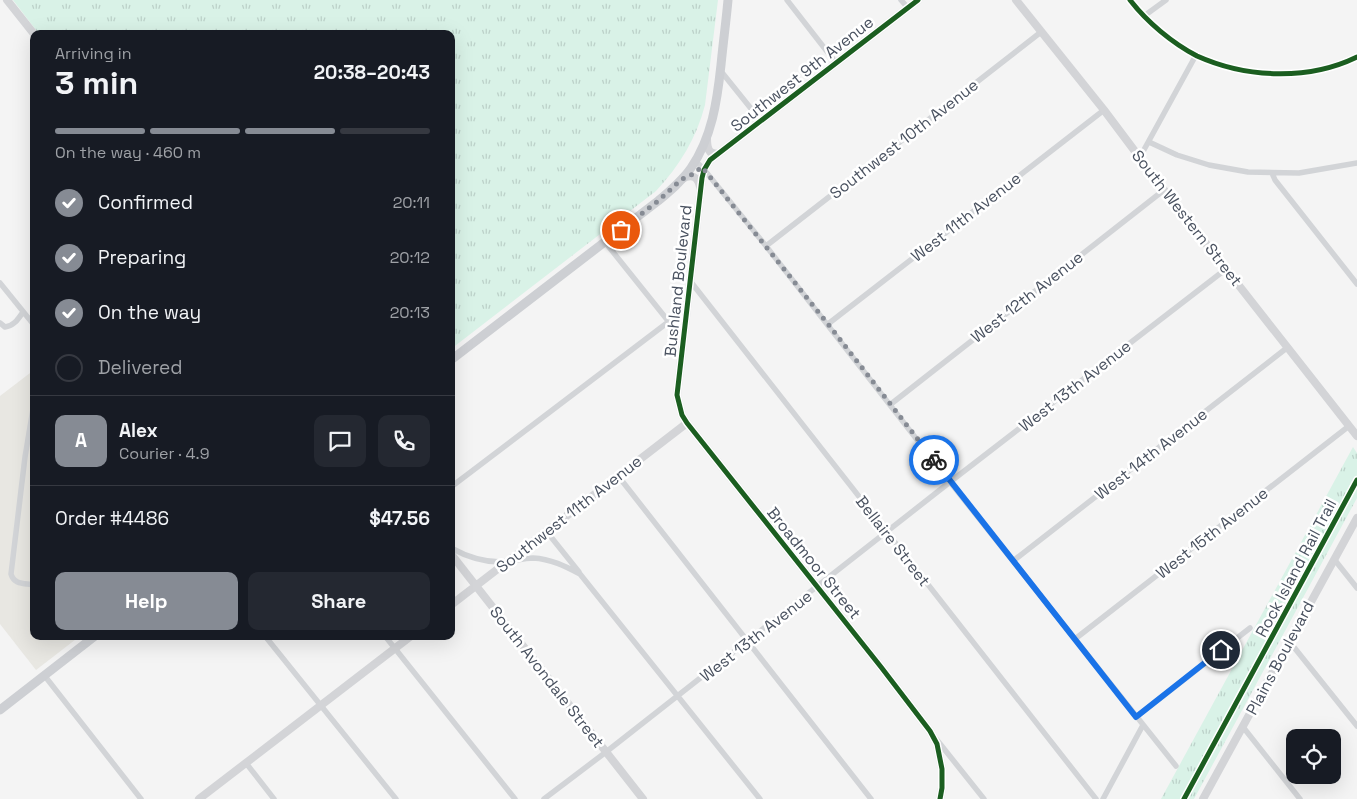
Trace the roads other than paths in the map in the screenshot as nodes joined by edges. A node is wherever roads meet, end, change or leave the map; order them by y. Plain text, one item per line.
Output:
1 (8, 0) edge
2 (728, 0) edge
3 (787, 0) edge
4 (902, 0) edge
5 (918, 0) edge
6 (1016, 0) edge
7 (1130, 0) edge
8 (1166, 0) edge
9 (908, 8) junction
10 (1144, 16) junction
11 (31, 30) edge
12 (1042, 32) junction
13 (1196, 55) junction
14 (1357, 57) edge
15 (836, 62) junction
16 (720, 70) junction
17 (1104, 110) junction
18 (761, 121) junction
19 (707, 138) junction
20 (1149, 142) junction
21 (721, 152) junction
22 (1140, 157) junction
23 (1357, 162) edge
24 (700, 166) junction
25 (1272, 173) junction
26 (686, 177) junction
27 (701, 190) junction
28 (1164, 190) junction
29 (605, 242) junction
30 (766, 246) junction
31 (1226, 269) junction
32 (690, 282) junction
33 (0, 283) edge
34 (1357, 284) edge
35 (688, 307) junction
36 (22, 312) junction
37 (30, 321) edge
38 (668, 322) junction
39 (0, 323) edge
40 (828, 324) junction
41 (1288, 347) junction
42 (455, 357) edge
43 (677, 395) joint
44 (890, 404) junction
45 (687, 423) junction
46 (1350, 426) junction
47 (30, 430) edge
48 (1357, 436) edge
49 (618, 477) junction
50 (950, 482) junction
51 (455, 485) edge
52 (1357, 518) edge
53 (547, 532) junction
54 (887, 533) junction
55 (455, 550) edge
56 (455, 559) edge
57 (1334, 559) junction
58 (1014, 561) junction
59 (508, 562) junction
60 (580, 574) junction
61 (30, 584) edge
62 (476, 586) junction
63 (818, 587) junction
64 (1357, 588) edge
65 (455, 602) edge
66 (1250, 628) dead end
67 (1075, 639) junction
68 (90, 640) edge
69 (268, 640) edge
70 (388, 640) edge
71 (406, 640) edge
72 (1289, 640) junction
73 (748, 642) junction
74 (395, 648) junction
75 (44, 676) junction
76 (678, 697) junction
77 (321, 705) junction
78 (0, 710) edge
79 (1136, 717) junction
80 (1143, 725) junction
81 (1357, 726) edge
82 (1243, 727) junction
83 (930, 731) junction
84 (606, 752) junction
85 (246, 763) junction
86 (1176, 766) dead end
87 (141, 799) edge
88 (199, 799) edge
89 (274, 799) edge
90 (396, 799) edge
91 (515, 799) edge
92 (544, 799) edge
93 (643, 799) edge
94 (760, 799) edge
95 (871, 799) edge
96 (940, 799) edge
97 (984, 799) edge
98 (1096, 799) edge
99 (1103, 799) edge
100 (1203, 799) edge
101 (1300, 799) edge

1 - 11 street
2 - 16 main road, Bushland Boulevard
3 - 15 street
4 - 9 street
5 - 9 street, Southwest 9th Avenue
6 - 12 street, South Western Street
7 - 10 street
8 - 10 street
9 - 15 street, Southwest 9th Avenue
10 - 13 street
12 - 17 street, South Western Street
12 - 30 street, Southwest 10th Avenue
13 - 14 street
13 - 20 street
15 - 18 street, Southwest 9th Avenue
16 - 18 street
16 - 19 main road, Bushland Boulevard
17 - 22 street, South Western Street
17 - 40 street, West 11th Avenue
18 - 21 street, Southwest 9th Avenue
19 - 21 street
19 - 24 main road, Bushland Boulevard
20 - 22 street
20 - 25 street
21 - 24 street, Southwest 9th Avenue
22 - 28 street, South Western Street
23 - 25 street
24 - 26 main road, Southwest 9th Avenue
24 - 27 street, Bushland Boulevard
24 - 30 street
25 - 34 street
26 - 27 street
26 - 29 main road, Southwest 9th Avenue
27 - 32 street, Bushland Boulevard
28 - 31 street, South Western Street
28 - 44 street, West 12th Avenue
29 - 38 street
29 - 42 main road, Southwest 9th Avenue
30 - 40 street
31 - 41 street, South Western Street
31 - 50 street, West 13th Avenue
32 - 35 street, Bushland Boulevard
32 - 54 street, Bellaire Street
33 - 36 street
35 - 38 street
35 - 43 street, Bushland Boulevard
36 - 37 street
36 - 39 street
38 - 51 street
40 - 44 street
41 - 46 street, South Western Street
41 - 58 street, West 14th Avenue
43 - 45 street, Broadmoor Street
44 - 50 street
45 - 49 street, Southwest 11th Avenue
45 - 63 street, Broadmoor Street
46 - 48 street, South Western Street
46 - 67 street, West 15th Avenue
47 - 61 street
49 - 53 street, Southwest 11th Avenue
49 - 73 street
50 - 54 street, West 13th Avenue
50 - 58 street
52 - 57 street, Plains Boulevard
53 - 59 street, Southwest 11th Avenue
53 - 60 street
54 - 63 street, West 13th Avenue
54 - 98 street, Bellaire Street
55 - 59 street
56 - 62 street, South Avondale Street
57 - 64 street
57 - 72 street, Plains Boulevard
58 - 67 street
59 - 60 street
59 - 62 street, Southwest 11th Avenue
60 - 76 street
62 - 65 street, Southwest 11th Avenue
62 - 84 street, South Avondale Street
63 - 73 street, West 13th Avenue
63 - 83 street, Broadmoor Street
66 - 79 street
67 - 79 street
68 - 75 main road
69 - 77 street
70 - 74 street
71 - 74 street
72 - 81 street
72 - 82 street, Plains Boulevard
73 - 76 street, West 13th Avenue
73 - 95 street
74 - 77 street
74 - 91 street
75 - 78 main road
75 - 87 street
76 - 84 street, West 13th Avenue
76 - 94 street
77 - 85 street
77 - 90 street
79 - 80 street
80 - 86 street
80 - 99 street
82 - 100 street, Plains Boulevard
82 - 101 street
83 - 96 street, Broadmoor Street
83 - 97 street, Broadmoor Street
84 - 92 street, West 13th Avenue
84 - 93 street, South Avondale Street
85 - 88 street
85 - 89 street

